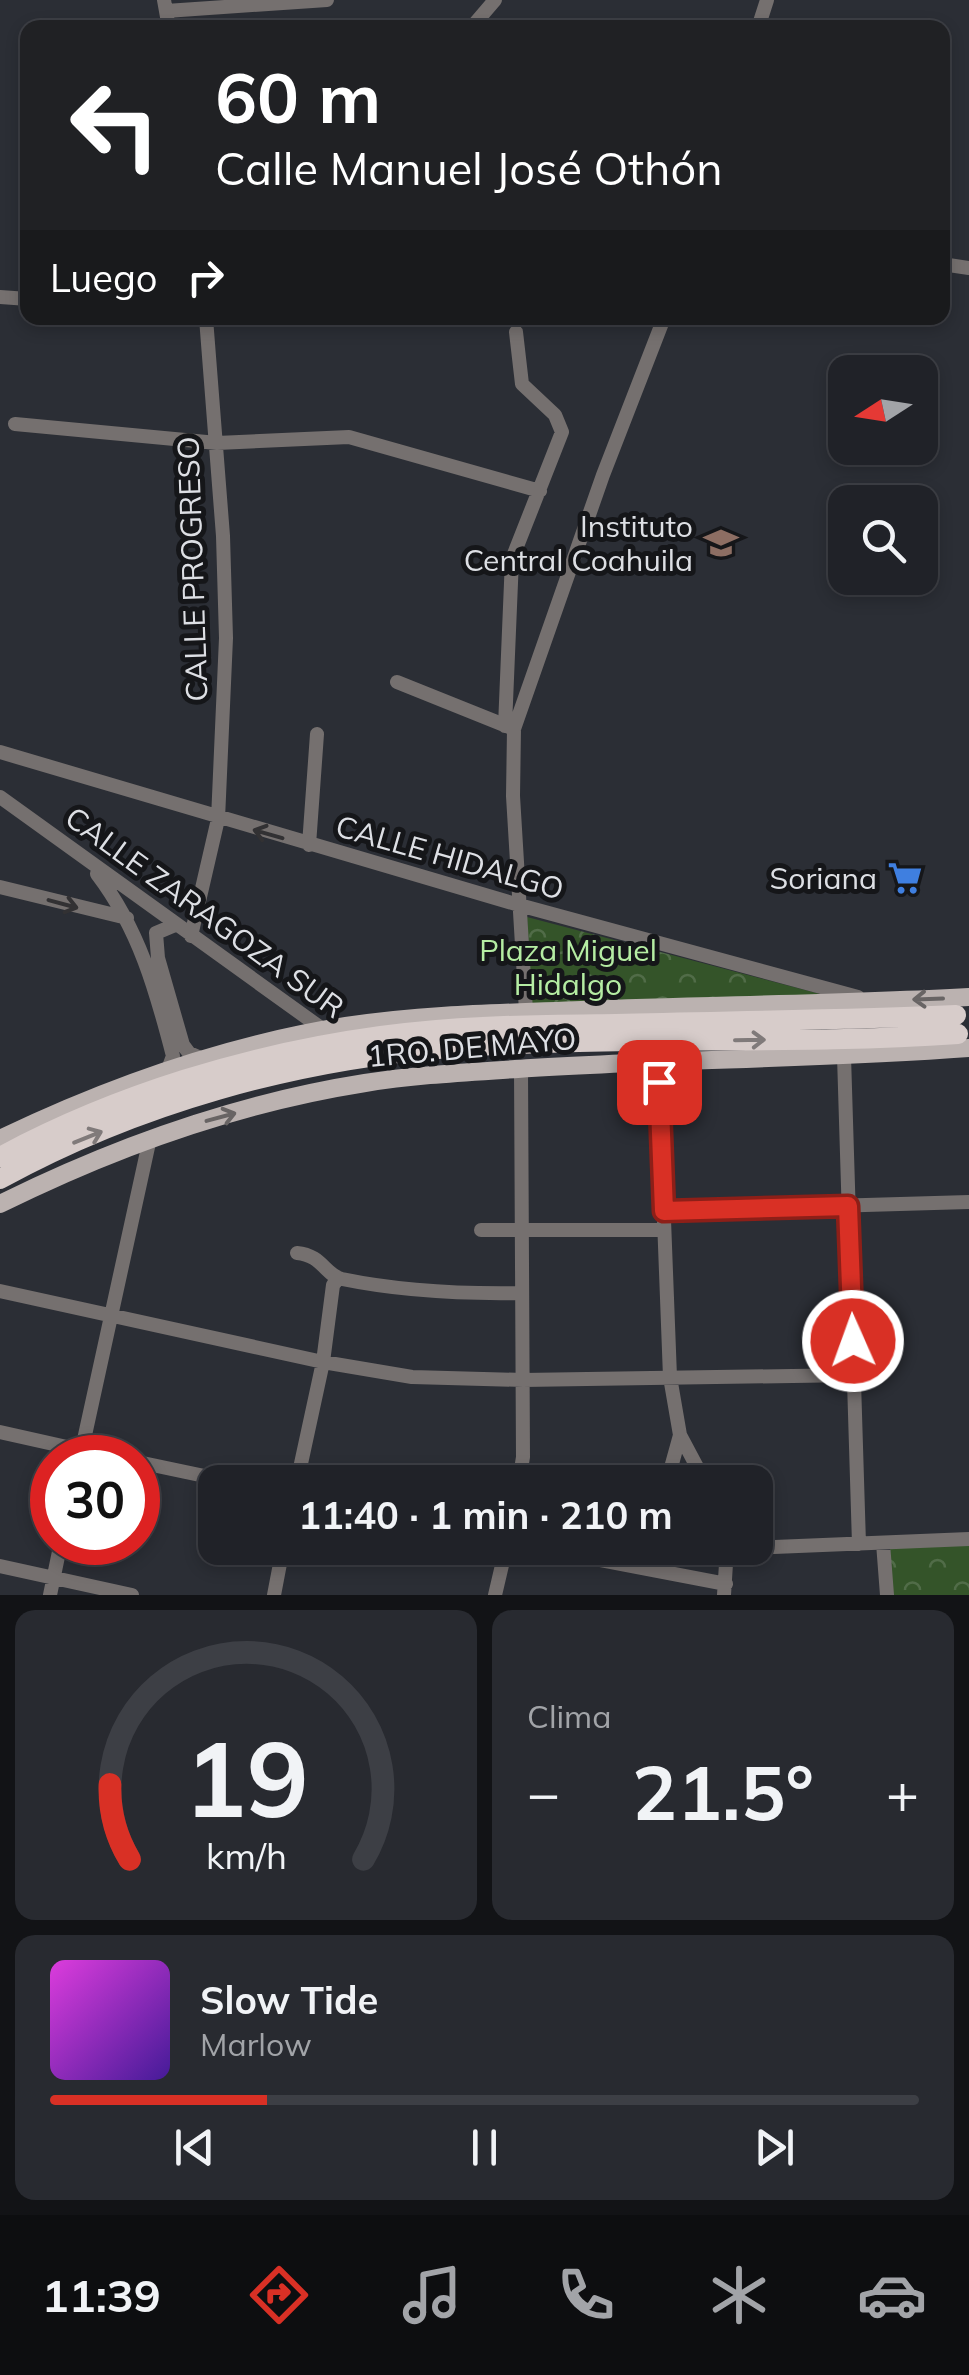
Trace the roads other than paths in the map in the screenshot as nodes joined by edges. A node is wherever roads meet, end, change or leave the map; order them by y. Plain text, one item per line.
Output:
1 (327, 0) edge
2 (495, 0) edge
3 (165, 5) edge
4 (478, 20) edge
5 (207, 325) edge
6 (661, 325) edge
7 (516, 332) dead end
8 (15, 424) dead end
9 (216, 442) junction
10 (540, 491) junction
11 (397, 682) dead end
12 (510, 727) junction
13 (317, 734) dead end
14 (0, 752) edge
15 (0, 797) edge
16 (218, 819) junction
17 (309, 845) junction
18 (87, 862) junction
19 (0, 886) edge
20 (519, 905) junction
21 (127, 918) junction
22 (175, 925) junction
23 (191, 936) junction
24 (969, 997) edge
25 (878, 1000) junction
26 (526, 1011) junction
27 (324, 1030) junction
28 (961, 1032) edge
29 (278, 1042) junction
30 (844, 1056) junction
31 (205, 1060) junction
32 (658, 1062) junction
33 (522, 1069) junction
34 (167, 1072) junction
35 (367, 1082) junction
36 (291, 1099) junction
37 (150, 1138) junction
38 (0, 1139) edge
39 (0, 1157) edge
40 (0, 1179) edge
41 (969, 1202) edge
42 (0, 1204) edge
43 (848, 1206) junction
44 (664, 1211) junction
45 (481, 1230) dead end
46 (520, 1230) junction
47 (664, 1230) junction
48 (297, 1253) dead end
49 (338, 1279) junction
50 (0, 1291) edge
51 (521, 1293) junction
52 (113, 1318) junction
53 (323, 1362) junction
54 (854, 1375) junction
55 (670, 1377) junction
56 (522, 1380) junction
57 (0, 1432) edge
58 (85, 1435) edge
59 (680, 1435) junction
60 (30, 1440) edge
61 (301, 1465) edge
62 (522, 1465) edge
63 (672, 1465) edge
64 (696, 1465) edge
65 (160, 1467) edge
66 (198, 1475) edge
67 (969, 1539) edge
68 (883, 1542) junction
69 (859, 1544) junction
70 (773, 1547) edge
71 (57, 1565) edge
72 (280, 1565) edge
73 (502, 1565) edge
74 (630, 1565) edge
75 (647, 1565) edge
76 (0, 1566) edge
77 (646, 1568) junction
78 (54, 1578) junction
79 (725, 1589) edge
80 (50, 1595) edge
81 (132, 1595) edge
82 (274, 1595) edge
83 (495, 1595) edge
84 (886, 1595) edge

1 - 3 street
2 - 4 street
5 - 9 street, CALLE PROGRESO
6 - 12 street
7 - 10 street
8 - 9 street
9 - 10 street
9 - 16 street, CALLE PROGRESO
10 - 12 street
11 - 12 street
12 - 20 street
13 - 17 street
14 - 16 street, CALLE HIDALGO
15 - 18 street, CALLE ZARAGOZA SUR
17 -> 16 street, CALLE HIDALGO
16 - 23 street, CALLE PROGRESO
17 - 20 street, CALLE HIDALGO
18 - 21 street
18 - 22 street, CALLE ZARAGOZA SUR
19 -> 21 street
20 - 25 street, CALLE HIDALGO
20 - 26 street
21 - 34 street
22 - 23 street, CALLE ZARAGOZA SUR
22 - 31 street
23 - 27 street, CALLE ZARAGOZA SUR
24 -> 25 main road
25 - 26 main road
26 - 27 main road
27 - 29 main road
27 - 35 street, CALLE ZARAGOZA SUR
28 - 30 main road, 1RO. DE MAYO
28 - 39 highway, bridge
40 -> 28 highway, bridge
29 - 31 main road
29 - 36 main road
30 - 32 main road, 1RO. DE MAYO
30 - 43 street
31 - 34 main road
32 - 33 main road, 1RO. DE MAYO
32 - 44 street
33 - 35 main road, 1RO. DE MAYO
33 - 46 street
34 - 38 main road
35 - 36 main road, 1RO. DE MAYO
37 -> 36 main road, 1RO. DE MAYO
37 - 42 main road, 1RO. DE MAYO
37 - 52 street
41 - 43 street
43 - 44 street
43 - 54 street
44 - 47 street
45 - 46 street
46 - 47 street
46 - 51 street
47 - 55 street
48 - 49 street
49 - 51 street
49 - 53 street
50 - 52 street
51 - 56 street
52 - 53 street
52 - 58 street
53 - 56 street
53 - 61 street
54 - 55 street
54 - 69 street
55 - 56 street
55 - 59 street
56 - 62 street
57 - 60 street
59 - 63 street
59 - 64 street
65 - 66 street
67 - 68 street
68 - 69 street
68 - 84 street
69 - 70 street
71 - 78 street
72 - 82 street
73 - 83 street
74 - 77 street
75 - 77 street
76 - 78 street
77 - 79 street
78 - 80 street
78 - 81 street

